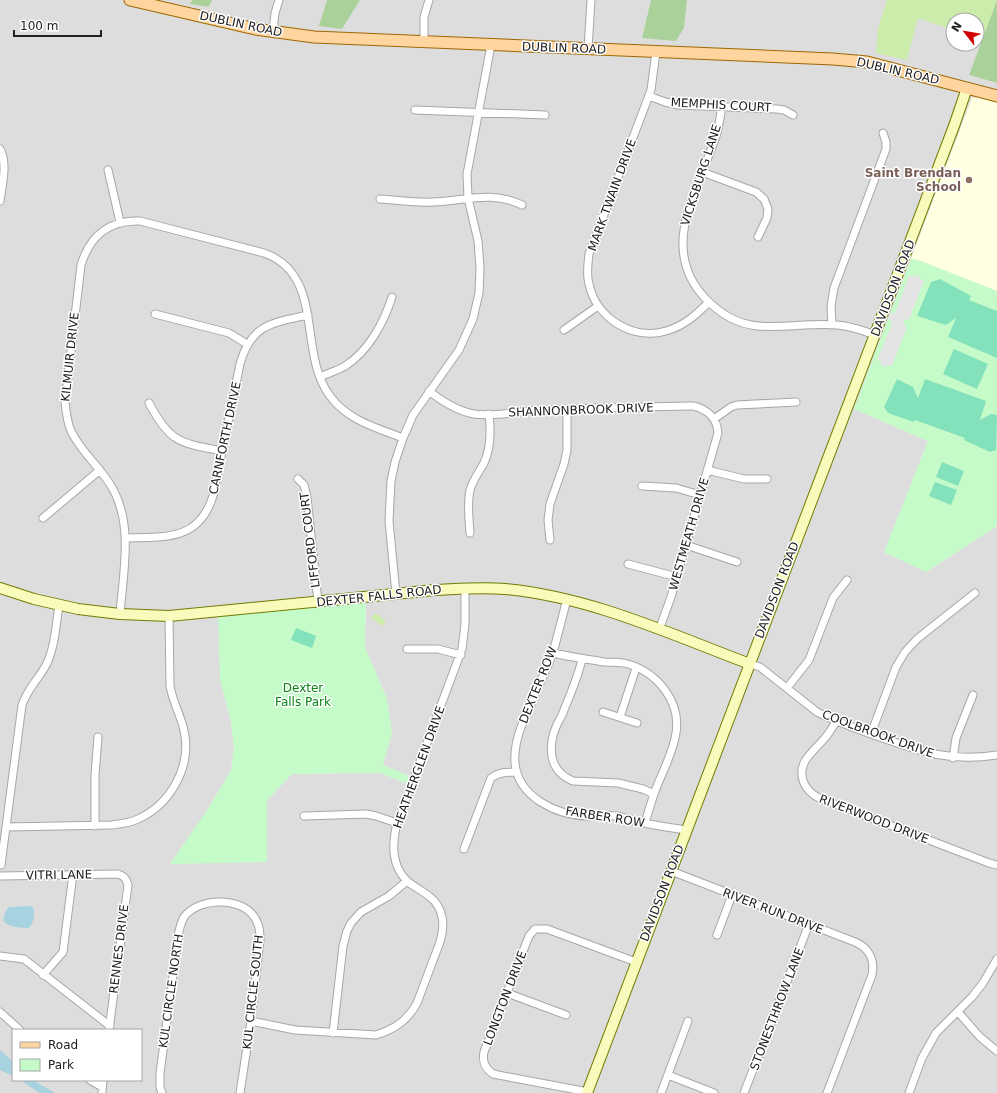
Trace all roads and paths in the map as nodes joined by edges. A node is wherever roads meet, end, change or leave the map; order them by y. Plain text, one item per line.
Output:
1 (130, 0) edge
2 (279, 0) edge
3 (428, 0) edge
4 (591, 0) edge
5 (145, 2) edge
6 (273, 32) junction
7 (424, 42) junction
8 (491, 45) junction
9 (588, 49) junction
10 (656, 52) junction
11 (967, 88) junction
12 (649, 96) junction
13 (997, 96) edge
14 (722, 107) junction
15 (415, 110) dead end
16 (479, 113) junction
17 (545, 115) dead end
18 (793, 115) dead end
19 (883, 133) dead end
20 (0, 149) edge
21 (108, 170) dead end
22 (702, 172) junction
23 (468, 198) junction
24 (380, 199) dead end
25 (0, 202) edge
26 (522, 205) dead end
27 (120, 222) junction
28 (758, 237) dead end
29 (392, 296) dead end
30 (709, 302) junction
31 (598, 306) junction
32 (156, 314) dead end
33 (308, 315) junction
34 (832, 325) junction
35 (564, 330) dead end
36 (875, 335) junction
37 (247, 344) junction
38 (320, 377) junction
39 (429, 391) junction
40 (796, 402) dead end
41 (149, 403) dead end
42 (567, 409) junction
43 (489, 414) junction
44 (714, 419) junction
45 (403, 438) junction
46 (222, 451) junction
47 (100, 470) junction
48 (707, 470) junction
49 (298, 479) dead end
50 (768, 479) dead end
51 (642, 486) dead end
52 (700, 495) junction
53 (43, 518) dead end
54 (470, 533) dead end
55 (126, 538) junction
56 (550, 540) dead end
57 (686, 545) junction
58 (737, 562) dead end
59 (628, 564) dead end
60 (677, 577) junction
61 (847, 580) dead end
62 (0, 588) edge
63 (465, 589) junction
64 (975, 593) dead end
65 (396, 594) junction
66 (567, 599) junction
67 (318, 602) junction
68 (59, 605) junction
69 (120, 614) junction
70 (169, 616) junction
71 (659, 630) junction
72 (407, 649) dead end
73 (553, 653) junction
74 (461, 655) junction
75 (582, 659) junction
76 (750, 664) junction
77 (636, 668) junction
78 (787, 688) junction
79 (973, 695) dead end
80 (603, 712) dead end
81 (620, 717) junction
82 (837, 721) junction
83 (637, 723) dead end
84 (871, 734) junction
85 (98, 737) dead end
86 (997, 755) edge
87 (953, 758) junction
88 (516, 772) junction
89 (654, 794) junction
90 (304, 816) dead end
91 (398, 823) junction
92 (645, 823) junction
93 (95, 826) junction
94 (6, 827) junction
95 (686, 830) junction
96 (464, 849) dead end
97 (997, 865) edge
98 (1, 866) dead end
99 (671, 871) junction
100 (73, 874) junction
101 (118, 874) joint
102 (0, 876) edge
103 (407, 881) junction
104 (732, 895) junction
105 (209, 903) joint
106 (809, 924) junction
107 (717, 935) dead end
108 (0, 956) edge
109 (997, 959) edge
110 (636, 962) junction
111 (43, 974) junction
112 (507, 993) junction
113 (0, 1012) edge
114 (958, 1012) junction
115 (566, 1015) dead end
116 (251, 1021) junction
117 (688, 1021) dead end
118 (109, 1028) edge
119 (19, 1029) edge
120 (333, 1033) junction
121 (997, 1051) edge
122 (668, 1075) junction
123 (92, 1081) edge
124 (102, 1087) edge
125 (162, 1093) edge
126 (240, 1093) edge
127 (588, 1093) edge
128 (661, 1093) edge
129 (714, 1093) edge
130 (744, 1093) edge
131 (827, 1093) edge
132 (909, 1093) edge

1 - 5 main road, DUBLIN ROAD
2 - 6 street
3 - 7 street
4 - 9 street
5 - 6 main road, DUBLIN ROAD
6 - 7 main road, DUBLIN ROAD
7 - 8 main road, DUBLIN ROAD
8 - 9 main road, DUBLIN ROAD
8 - 16 street
9 - 10 main road, DUBLIN ROAD
10 - 11 main road, DUBLIN ROAD
10 - 12 street, MARK TWAIN DRIVE
11 - 13 main road, DUBLIN ROAD
11 - 36 main road, DAVIDSON ROAD
12 - 14 street, MEMPHIS COURT
12 - 31 street, MARK TWAIN DRIVE
14 - 18 street, MEMPHIS COURT
14 - 22 street, VICKSBURG LANE
15 - 16 street
16 - 17 street
16 - 23 street
19 - 34 street
20 - 25 street
21 - 27 street
22 - 28 street
22 - 30 street, VICKSBURG LANE
23 - 24 street
23 - 26 street
23 - 39 street
27 - 33 street
27 - 47 street, KILMUIR DRIVE
29 - 38 street
30 - 31 street, MARK TWAIN DRIVE
30 - 34 street, VICKSBURG LANE
31 - 35 street
32 - 37 street
33 - 37 street, CARNFORTH DRIVE
33 - 38 street
34 - 36 street, VICKSBURG LANE
36 - 76 main road, DAVIDSON ROAD
37 - 46 street, CARNFORTH DRIVE
38 - 45 street
39 - 43 street, SHANNONBROOK DRIVE
39 - 45 street
40 - 44 street
41 - 46 street
42 - 43 street, SHANNONBROOK DRIVE
42 - 44 street, SHANNONBROOK DRIVE
42 - 56 street
43 - 54 street
44 - 48 street, WESTMEATH DRIVE
45 - 65 street
46 - 55 street, CARNFORTH DRIVE
47 - 53 street
47 - 55 street, KILMUIR DRIVE
48 - 50 street
48 - 52 street, WESTMEATH DRIVE
49 - 67 street, LIFFORD COURT
51 - 52 street
52 - 57 street, WESTMEATH DRIVE
55 - 69 street, KILMUIR DRIVE
57 - 58 street
57 - 60 street, WESTMEATH DRIVE
59 - 60 street
60 - 71 street, WESTMEATH DRIVE
61 - 78 street
62 - 68 main road, DEXTER FALLS ROAD
63 - 65 main road, DEXTER FALLS ROAD
63 - 66 main road, DEXTER FALLS ROAD
63 - 74 street, HEATHERGLEN DRIVE
64 - 84 street
65 - 67 main road, DEXTER FALLS ROAD
66 - 71 main road, DEXTER FALLS ROAD
66 - 73 street, DEXTER ROW
67 - 70 main road, DEXTER FALLS ROAD
68 - 69 main road, DEXTER FALLS ROAD
68 - 94 street
69 - 70 main road, DEXTER FALLS ROAD
70 - 93 street
71 - 76 main road, DEXTER FALLS ROAD
72 - 74 street
73 - 75 street
73 - 88 street, DEXTER ROW
74 - 91 street, HEATHERGLEN DRIVE
75 - 77 street
75 - 89 street
76 - 78 street, COOLBROOK DRIVE
76 - 95 main road, DAVIDSON ROAD
77 - 81 street
77 - 89 street
78 - 82 street, COOLBROOK DRIVE
79 - 87 street
80 - 81 street
81 - 83 street
82 - 84 street, COOLBROOK DRIVE
82 - 97 street, RIVERWOOD DRIVE
84 - 87 street, COOLBROOK DRIVE
85 - 93 street
86 - 87 street, COOLBROOK DRIVE
88 - 92 street, FARBER ROW
88 - 96 street
89 - 92 street
90 - 91 street
91 - 103 street, HEATHERGLEN DRIVE
92 - 95 street, FARBER ROW
93 - 94 street
94 - 98 street
95 - 99 main road, DAVIDSON ROAD
99 - 104 street, RIVER RUN DRIVE
99 - 110 main road, DAVIDSON ROAD
100 - 101 street, VITRI LANE
100 - 102 street, VITRI LANE
100 - 111 street
101 - 118 street, RENNES DRIVE
103 - 120 street
103 - 120 street, HEATHERGLEN DRIVE
104 - 106 street, RIVER RUN DRIVE
104 - 107 street
105 - 116 street, KUL CIRCLE SOUTH
105 - 125 street, KUL CIRCLE NORTH
106 - 130 street, STONESTHROW LANE
106 - 131 street, RIVER RUN DRIVE
108 - 111 street
109 - 114 street
110 - 112 street, LONGTON DRIVE
110 - 127 main road, DAVIDSON ROAD
111 - 118 street
112 - 115 street
112 - 127 street, LONGTON DRIVE
113 - 119 street
114 - 121 street
114 - 132 street
116 - 120 street
116 - 126 street, KUL CIRCLE SOUTH
117 - 122 street
122 - 128 street
122 - 129 street
123 - 124 street

